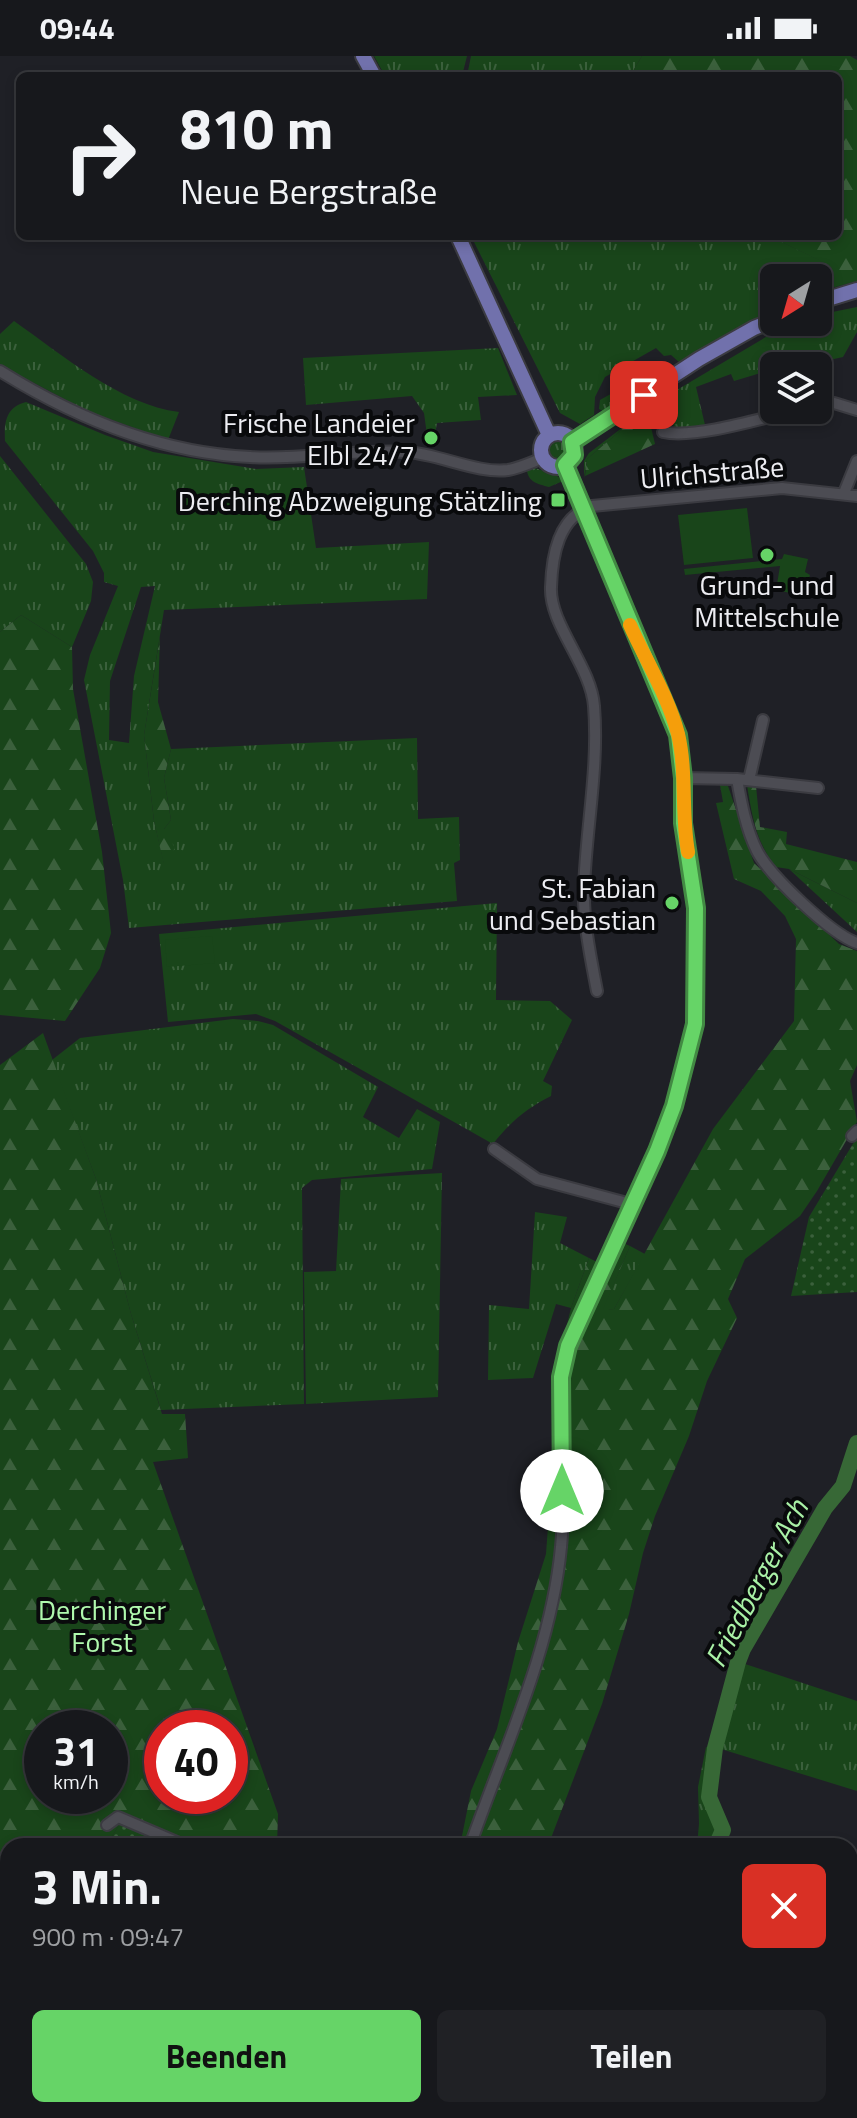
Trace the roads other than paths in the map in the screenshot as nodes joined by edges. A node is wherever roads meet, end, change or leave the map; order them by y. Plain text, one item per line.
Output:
1 (460, 240) edge
2 (857, 290) edge
3 (832, 298) edge
4 (760, 326) edge
5 (0, 371) edge
6 (832, 403) edge
7 (857, 410) edge
8 (760, 418) edge
9 (663, 432) dead end
10 (549, 435) junction
11 (572, 442) junction
12 (543, 458) junction
13 (857, 461) edge
14 (565, 465) junction
15 (844, 493) junction
16 (857, 496) edge
17 (584, 508) junction
18 (763, 720) dead end
19 (683, 778) junction
20 (737, 779) junction
21 (749, 780) junction
22 (818, 788) dead end
23 (857, 943) edge
24 (597, 991) dead end
25 (494, 1149) dead end
26 (631, 1204) junction
27 (107, 1825) dead end
28 (167, 1838) edge
29 (473, 1838) edge

1 - 10 main road
2 - 3 main road
4 - 11 main road
5 - 12 street
6 - 7 street
8 - 9 street, Ulrichstraße
10 - 11 main road
10 - 12 main road
11 - 14 main road
12 - 14 main road
13 - 15 street
14 - 17 street
15 - 16 street, Ulrichstraße
15 - 17 street, Ulrichstraße
17 - 19 street
17 - 24 street
18 - 21 street
19 - 20 street
19 - 26 street
20 - 21 street
20 - 23 street
21 - 22 street
25 - 26 street
26 - 29 street
27 - 28 street

